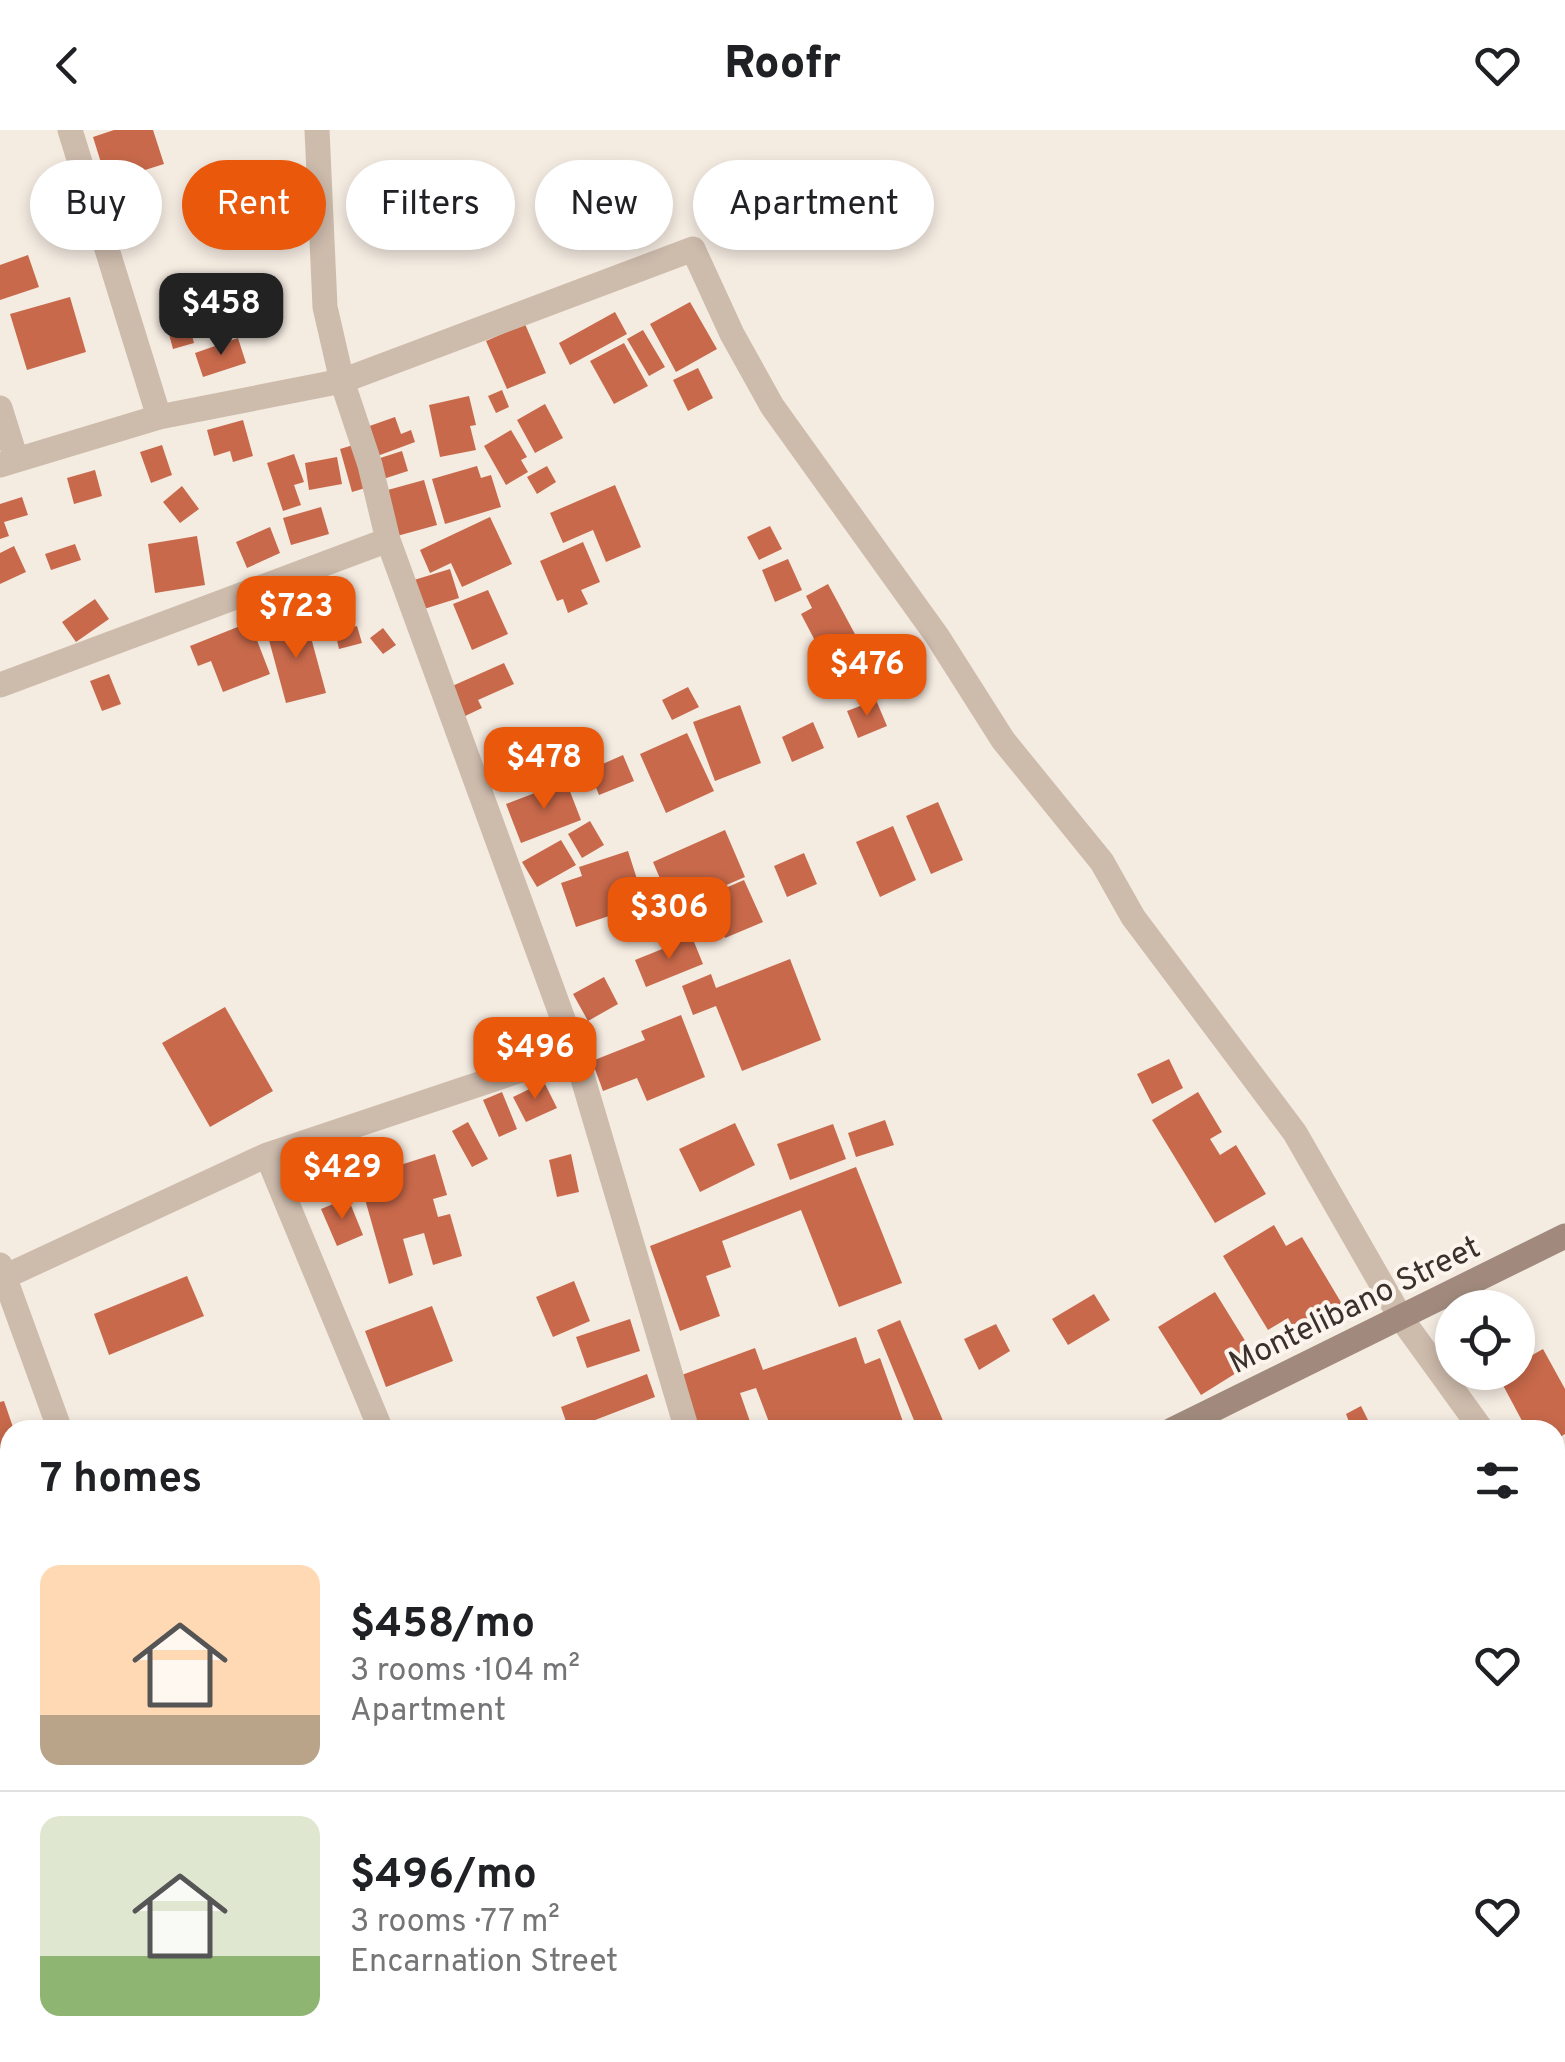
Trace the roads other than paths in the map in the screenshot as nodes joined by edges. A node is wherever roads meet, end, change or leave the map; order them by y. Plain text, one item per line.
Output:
1 (70, 130) edge
2 (317, 130) edge
3 (342, 382) junction
4 (0, 408) edge
5 (159, 418) junction
6 (8, 462) edge
7 (388, 540) junction
8 (0, 685) edge
9 (575, 1052) junction
10 (267, 1156) junction
11 (1565, 1236) edge
12 (1, 1273) edge
13 (1401, 1318) junction
14 (56, 1420) edge
15 (377, 1420) edge
16 (684, 1420) edge
17 (1192, 1420) edge
18 (1475, 1420) edge

1 - 5 street
2 - 3 street
3 - 5 street
3 - 7 street
3 - 13 street
4 - 6 street
5 - 6 street
7 - 8 street
7 - 9 street
9 - 10 street
9 - 16 street
10 - 12 street
10 - 15 street
11 - 13 main road, Montelibano Street
12 - 14 street
13 - 17 main road, Montelibano Street
13 - 18 street

